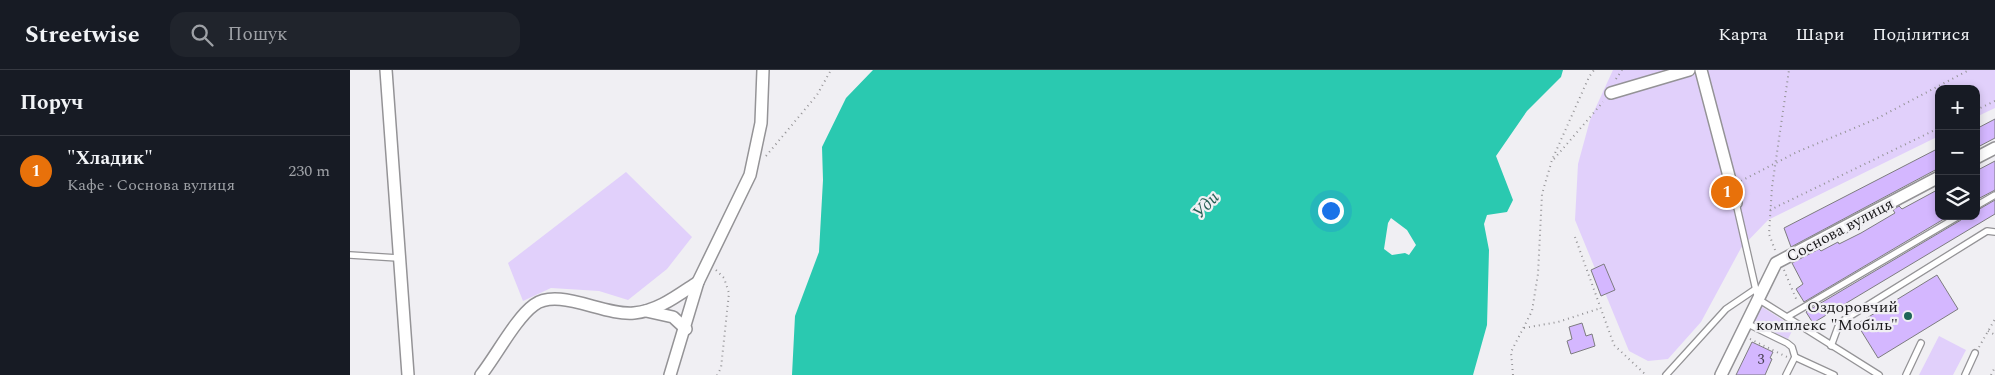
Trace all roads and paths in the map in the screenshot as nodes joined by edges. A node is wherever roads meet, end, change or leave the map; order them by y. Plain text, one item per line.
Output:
1 (386, 70) edge
2 (764, 70) edge
3 (831, 70) edge
4 (1594, 70) edge
5 (1689, 70) edge
6 (1701, 70) edge
7 (1789, 70) edge
8 (1969, 70) edge
9 (1611, 93) joint
10 (1995, 101) edge
11 (1980, 108) edge
12 (1935, 130) edge
13 (1995, 148) edge
14 (1980, 156) edge
15 (762, 160) dead end
16 (1552, 160) junction
17 (1776, 163) junction
18 (1935, 179) edge
19 (1732, 185) junction
20 (1995, 195) edge
21 (1736, 203) joint
22 (1980, 204) edge
23 (1770, 210) junction
24 (1952, 220) edge
25 (1995, 232) edge
26 (1575, 236) dead end
27 (350, 254) edge
28 (398, 258) junction
29 (708, 261) junction
30 (1780, 261) junction
31 (698, 282) junction
32 (1756, 294) junction
33 (1601, 308) junction
34 (1800, 309) junction
35 (646, 311) junction
36 (1787, 317) junction
37 (1995, 319) edge
38 (1746, 323) junction
39 (1523, 328) junction
40 (686, 329) junction
41 (1988, 331) junction
42 (1995, 335) edge
43 (1750, 339) dead end
44 (1921, 343) dead end
45 (1831, 346) junction
46 (1975, 353) joint
47 (1794, 358) junction
48 (1995, 367) edge
49 (408, 375) edge
50 (481, 375) edge
51 (670, 375) edge
52 (717, 375) edge
53 (1513, 375) edge
54 (1646, 375) edge
55 (1666, 375) edge
56 (1721, 375) edge
57 (1786, 375) edge
58 (1834, 375) edge
59 (1878, 375) edge
60 (1906, 375) edge
61 (1964, 375) edge
62 (1991, 375) edge

1 - 28 street
2 - 29 street
3 - 15 path
4 - 16 path
5 - 9 street
6 - 19 street
7 - 17 path
8 - 17 path
9 - 16 path
10 - 11 path
12 - 23 path
13 - 14 street
16 - 39 path
17 - 19 path
17 - 23 path
18 - 30 street, Соснова вулиця
19 - 21 street
20 - 22 lane
21 - 32 lane
23 - 30 path
24 - 34 lane
25 - 45 lane
26 - 33 path
27 - 28 lane
28 - 49 street
29 - 31 street
29 - 52 path
30 - 32 street, Соснова вулиця
30 - 34 path
31 - 35 street
31 - 40 street
32 - 36 lane
32 - 38 street, Соснова вулиця
32 - 55 lane
33 - 39 path
33 - 54 path
34 - 36 lane
35 - 40 street
35 - 50 street
36 - 45 lane
37 - 41 path
38 - 47 lane
38 - 56 street, Соснова вулиця
39 - 53 path
40 - 51 street
41 - 42 path
41 - 46 path
43 - 47 path
44 - 60 lane
45 - 59 lane
46 - 61 lane
47 - 57 lane
47 - 58 lane
48 - 62 path

